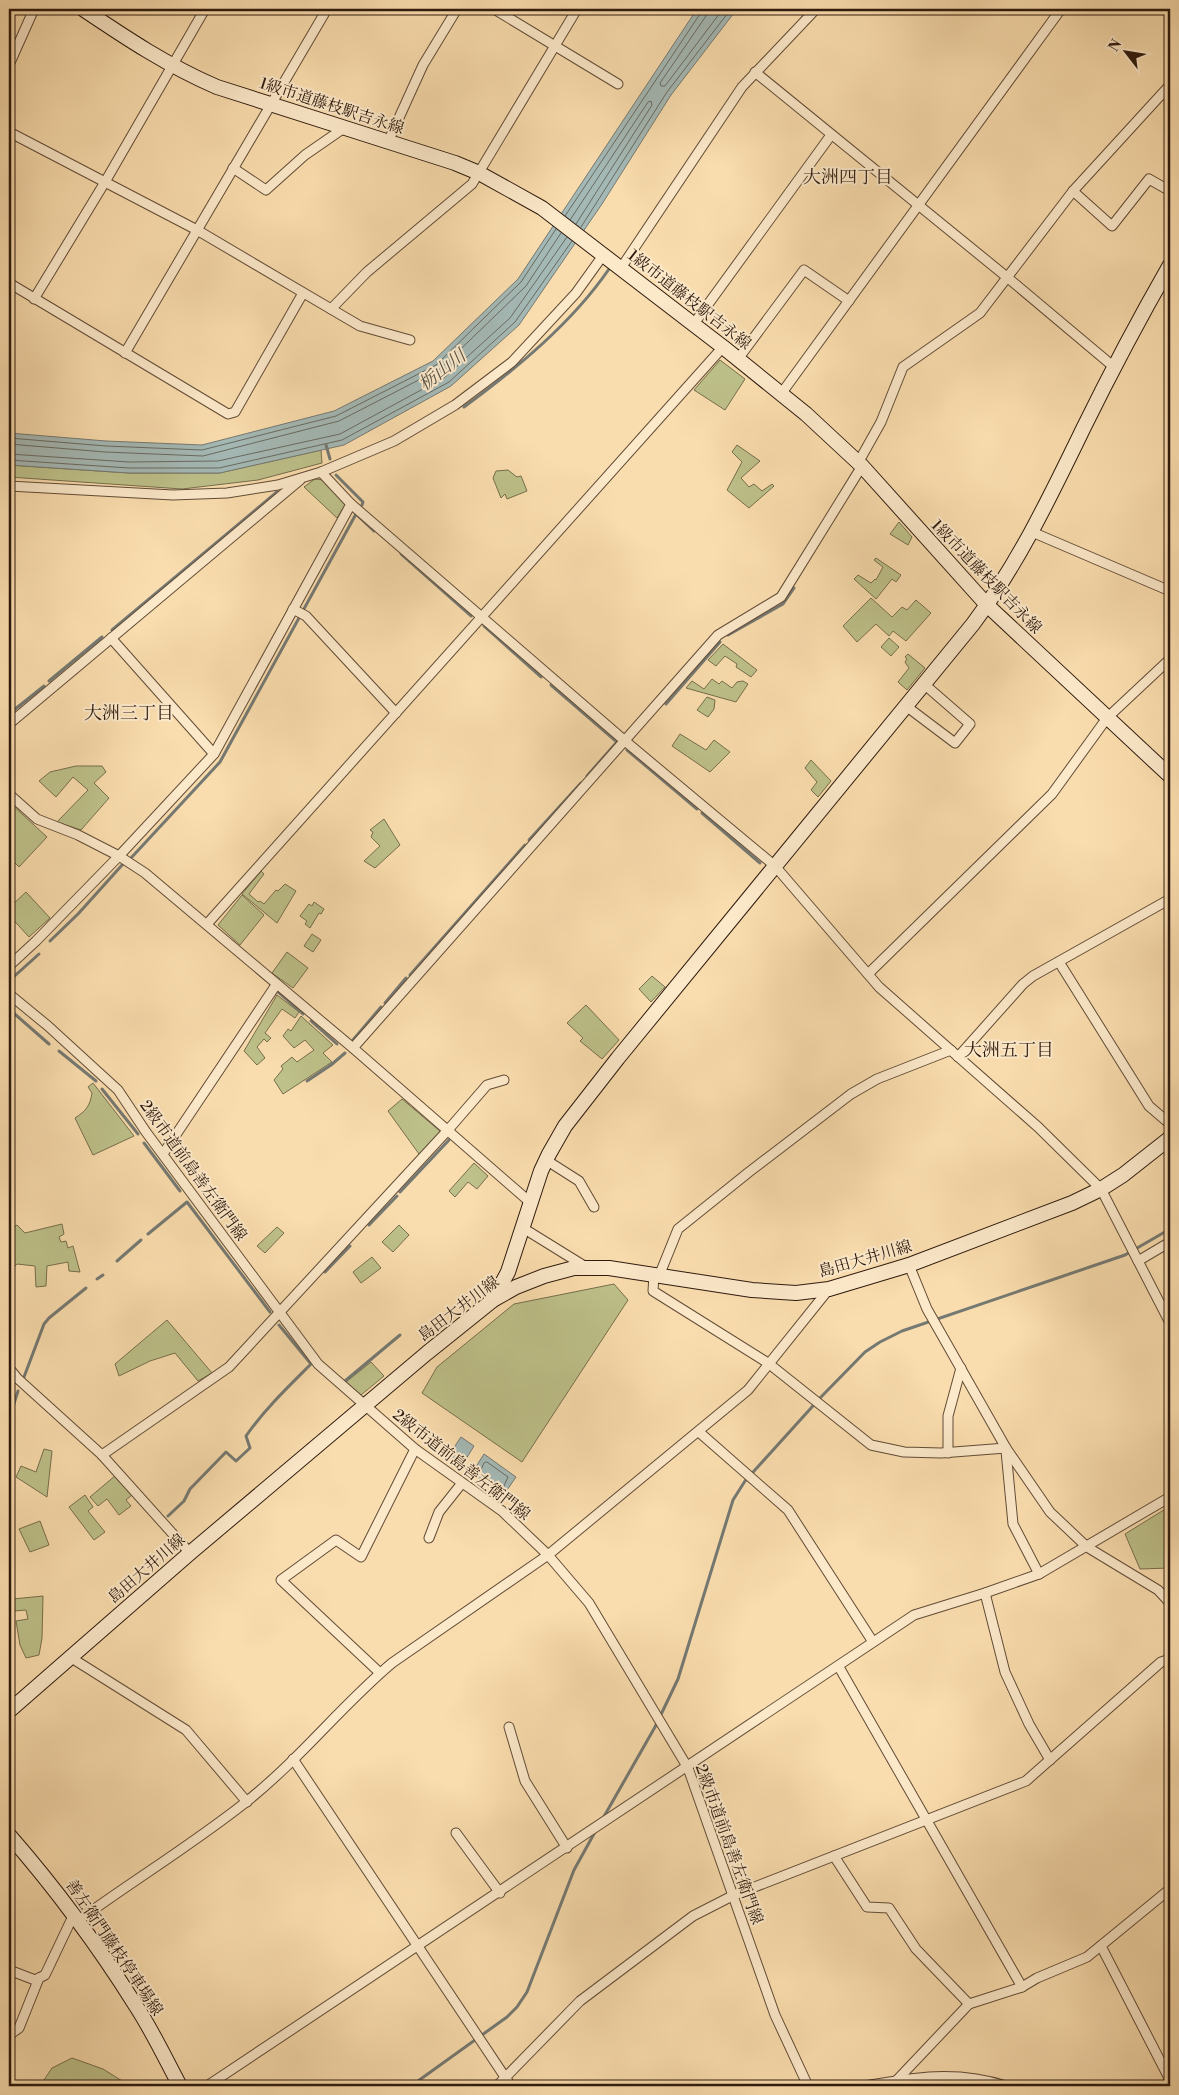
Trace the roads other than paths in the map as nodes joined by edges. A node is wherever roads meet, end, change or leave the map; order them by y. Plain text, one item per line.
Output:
1 (34, 9) edge
2 (82, 9) edge
3 (205, 9) edge
4 (327, 9) edge
5 (457, 9) edge
6 (494, 9) edge
7 (577, 9) edge
8 (816, 9) edge
9 (1061, 9) edge
10 (555, 45) junction
11 (9, 65) edge
12 (171, 65) junction
13 (755, 72) junction
14 (618, 84) dead end
15 (1170, 84) edge
16 (271, 104) junction
17 (344, 128) junction
18 (9, 132) edge
19 (832, 135) junction
20 (388, 142) junction
21 (233, 168) junction
22 (479, 173) junction
23 (105, 182) junction
24 (1073, 191) junction
25 (1170, 191) edge
26 (919, 205) junction
27 (197, 230) junction
28 (601, 252) junction
29 (1170, 265) edge
30 (621, 268) junction
31 (1008, 278) junction
32 (9, 283) edge
33 (303, 293) junction
34 (34, 299) junction
35 (848, 300) junction
36 (332, 309) junction
37 (694, 325) junction
38 (410, 340) dead end
39 (723, 347) junction
40 (125, 353) junction
41 (738, 359) junction
42 (1114, 367) junction
43 (781, 394) junction
44 (860, 465) junction
45 (321, 472) junction
46 (302, 478) junction
47 (9, 486) edge
48 (351, 504) junction
49 (1032, 532) junction
50 (1170, 591) edge
51 (987, 605) junction
52 (295, 610) junction
53 (484, 616) junction
54 (111, 638) junction
55 (1170, 658) edge
56 (924, 684) junction
57 (906, 706) junction
58 (396, 713) junction
59 (1107, 718) junction
60 (9, 724) edge
61 (625, 741) junction
62 (214, 754) junction
63 (1170, 776) edge
64 (9, 794) edge
65 (119, 856) junction
66 (775, 866) junction
67 (1170, 899) edge
68 (207, 924) junction
69 (1058, 962) junction
70 (9, 966) edge
71 (868, 974) junction
72 (276, 985) junction
73 (9, 994) edge
74 (352, 1048) junction
75 (955, 1053) junction
76 (504, 1080) dead end
77 (1170, 1124) edge
78 (448, 1130) junction
79 (1170, 1138) edge
80 (163, 1154) junction
81 (546, 1160) junction
82 (1101, 1189) junction
83 (531, 1203) junction
84 (594, 1207) dead end
85 (523, 1228) junction
86 (1170, 1242) edge
87 (1136, 1258) junction
88 (910, 1265) junction
89 (587, 1268) junction
90 (657, 1275) junction
91 (829, 1289) junction
92 (493, 1300) junction
93 (279, 1312) junction
94 (1170, 1323) edge
95 (768, 1363) junction
96 (9, 1368) edge
97 (961, 1368) junction
98 (364, 1406) junction
99 (699, 1432) junction
100 (1006, 1448) junction
101 (415, 1449) junction
102 (948, 1453) junction
103 (102, 1455) junction
104 (462, 1483) junction
105 (1170, 1497) edge
106 (429, 1538) dead end
107 (1087, 1546) junction
108 (190, 1553) junction
109 (548, 1556) junction
110 (1039, 1574) junction
111 (985, 1593) junction
112 (1170, 1603) edge
113 (873, 1642) junction
114 (70, 1657) junction
115 (1170, 1659) edge
116 (839, 1667) junction
117 (380, 1673) junction
118 (9, 1711) edge
119 (509, 1727) dead end
120 (294, 1758) junction
121 (1050, 1760) junction
122 (688, 1768) junction
123 (247, 1802) junction
124 (926, 1820) junction
125 (456, 1833) dead end
126 (9, 1835) edge
127 (567, 1848) junction
128 (834, 1856) junction
129 (1170, 1889) edge
130 (500, 1893) junction
131 (734, 1895) junction
132 (76, 1917) junction
133 (416, 1946) junction
134 (1101, 1946) junction
135 (9, 1970) edge
136 (39, 1978) junction
137 (1022, 1987) junction
138 (969, 2004) junction
139 (9, 2032) edge
140 (505, 2078) junction
141 (897, 2080) junction
142 (1170, 2080) edge
143 (1170, 2084) edge
144 (180, 2086) edge
145 (207, 2086) edge
146 (497, 2086) edge
147 (511, 2086) edge
148 (808, 2086) edge
149 (864, 2086) edge
150 (1006, 2086) edge
151 (1165, 2086) edge

1 - 11 street
2 - 12 street, 1級市道藤枝駅吉永線
3 - 12 street
4 - 16 street
5 - 20 street
6 - 10 street
7 - 10 street
8 - 13 street
9 - 26 street
10 - 14 street
10 - 22 street
12 - 16 street, 1級市道藤枝駅吉永線
12 - 23 street
13 - 19 street
13 - 30 street
15 - 24 street
16 - 17 street, 1級市道藤枝駅吉永線
16 - 21 street
17 - 20 street, 1級市道藤枝駅吉永線
17 - 21 street
18 - 23 street
19 - 26 street
19 - 37 street
20 - 22 street, 1級市道藤枝駅吉永線
21 - 27 street
22 - 28 street, 1級市道藤枝駅吉永線
22 - 36 street
23 - 27 street
23 - 34 street
24 - 25 street
24 - 31 street
26 - 31 street
26 - 35 street
27 - 33 street
27 - 40 street
28 - 30 street, 1級市道藤枝駅吉永線
28 - 45 street
29 - 42 street
30 - 37 street, 1級市道藤枝駅吉永線
31 - 42 street
31 - 44 street
32 - 34 street
33 - 36 street
33 - 40 street
34 - 40 street
35 - 41 street
35 - 43 street
36 - 38 street
37 - 39 street, 1級市道藤枝駅吉永線
39 - 41 street, 1級市道藤枝駅吉永線
39 - 53 street
41 - 43 street, 1級市道藤枝駅吉永線
42 - 49 street
43 - 44 street, 1級市道藤枝駅吉永線
44 - 51 street, 1級市道藤枝駅吉永線
44 - 61 street
45 - 46 street
45 - 48 street
46 - 47 street
46 - 54 street
48 - 52 street
48 - 53 street
49 - 50 street
49 - 51 street
51 - 56 street
51 - 59 street, 1級市道藤枝駅吉永線
52 - 58 street
52 - 62 street
53 - 58 street
53 - 61 street
54 - 60 street
54 - 62 street
55 - 59 street
56 - 57 street
56 - 57 street
57 - 66 street
58 - 68 street
59 - 63 street, 1級市道藤枝駅吉永線
59 - 71 street
61 - 66 street
61 - 74 street
62 - 65 street
64 - 65 street
65 - 68 street
65 - 70 street
66 - 71 street
66 - 81 street
67 - 69 street
68 - 72 street
69 - 75 street
69 - 77 street
71 - 75 street
72 - 74 street
72 - 80 street
73 - 80 street, 2級市道前島善左衛門線
74 - 78 street
75 - 82 street
75 - 90 street
76 - 78 street
78 - 83 street
78 - 93 street
79 - 82 street, 島田大井川線
80 - 93 street, 2級市道前島善左衛門線
81 - 83 street
81 - 84 street
82 - 87 street
82 - 88 street, 島田大井川線
83 - 85 street
85 - 89 street
85 - 92 street
86 - 87 street
87 - 94 street
88 - 91 street, 島田大井川線
88 - 97 street
89 - 90 street, 島田大井川線
89 - 92 street, 島田大井川線
90 - 91 street, 島田大井川線
90 - 95 street
91 - 95 street
92 - 98 street, 島田大井川線
93 - 98 street, 2級市道前島善左衛門線
93 - 103 street
95 - 99 street
95 - 102 street
96 - 103 street
97 - 100 street
97 - 102 street
98 - 101 street, 2級市道前島善左衛門線
98 - 108 street, 島田大井川線
99 - 109 street
99 - 113 street
100 - 102 street
100 - 107 street
100 - 110 street
101 - 104 street, 2級市道前島善左衛門線
101 - 117 street
103 - 108 street
104 - 106 street
104 - 109 street, 2級市道前島善左衛門線
105 - 107 street
107 - 110 street
107 - 112 street
108 - 114 street, 島田大井川線
109 - 117 street
109 - 122 street, 2級市道前島善左衛門線
110 - 111 street
111 - 113 street
111 - 121 street
113 - 116 street
114 - 118 street, 島田大井川線
114 - 123 street
115 - 121 street
116 - 122 street
116 - 124 street
117 - 120 street
119 - 127 street
120 - 123 street
120 - 133 street
121 - 124 street
122 - 127 street
122 - 131 street, 2級市道前島善左衛門線
123 - 132 street
124 - 128 street
124 - 137 street
125 - 130 street
126 - 132 street, 善左衛門藤枝停車場線
127 - 130 street
128 - 131 street
128 - 138 street
129 - 134 street
130 - 133 street
131 - 140 street
131 - 148 street, 2級市道前島善左衛門線
132 - 136 street
132 - 144 street, 善左衛門藤枝停車場線
133 - 140 street
133 - 145 street
134 - 137 street
134 - 142 street
135 - 136 street
136 - 139 street
137 - 138 street
138 - 141 street
140 - 146 street
140 - 147 street
141 - 149 street
141 - 150 street
143 - 151 street

